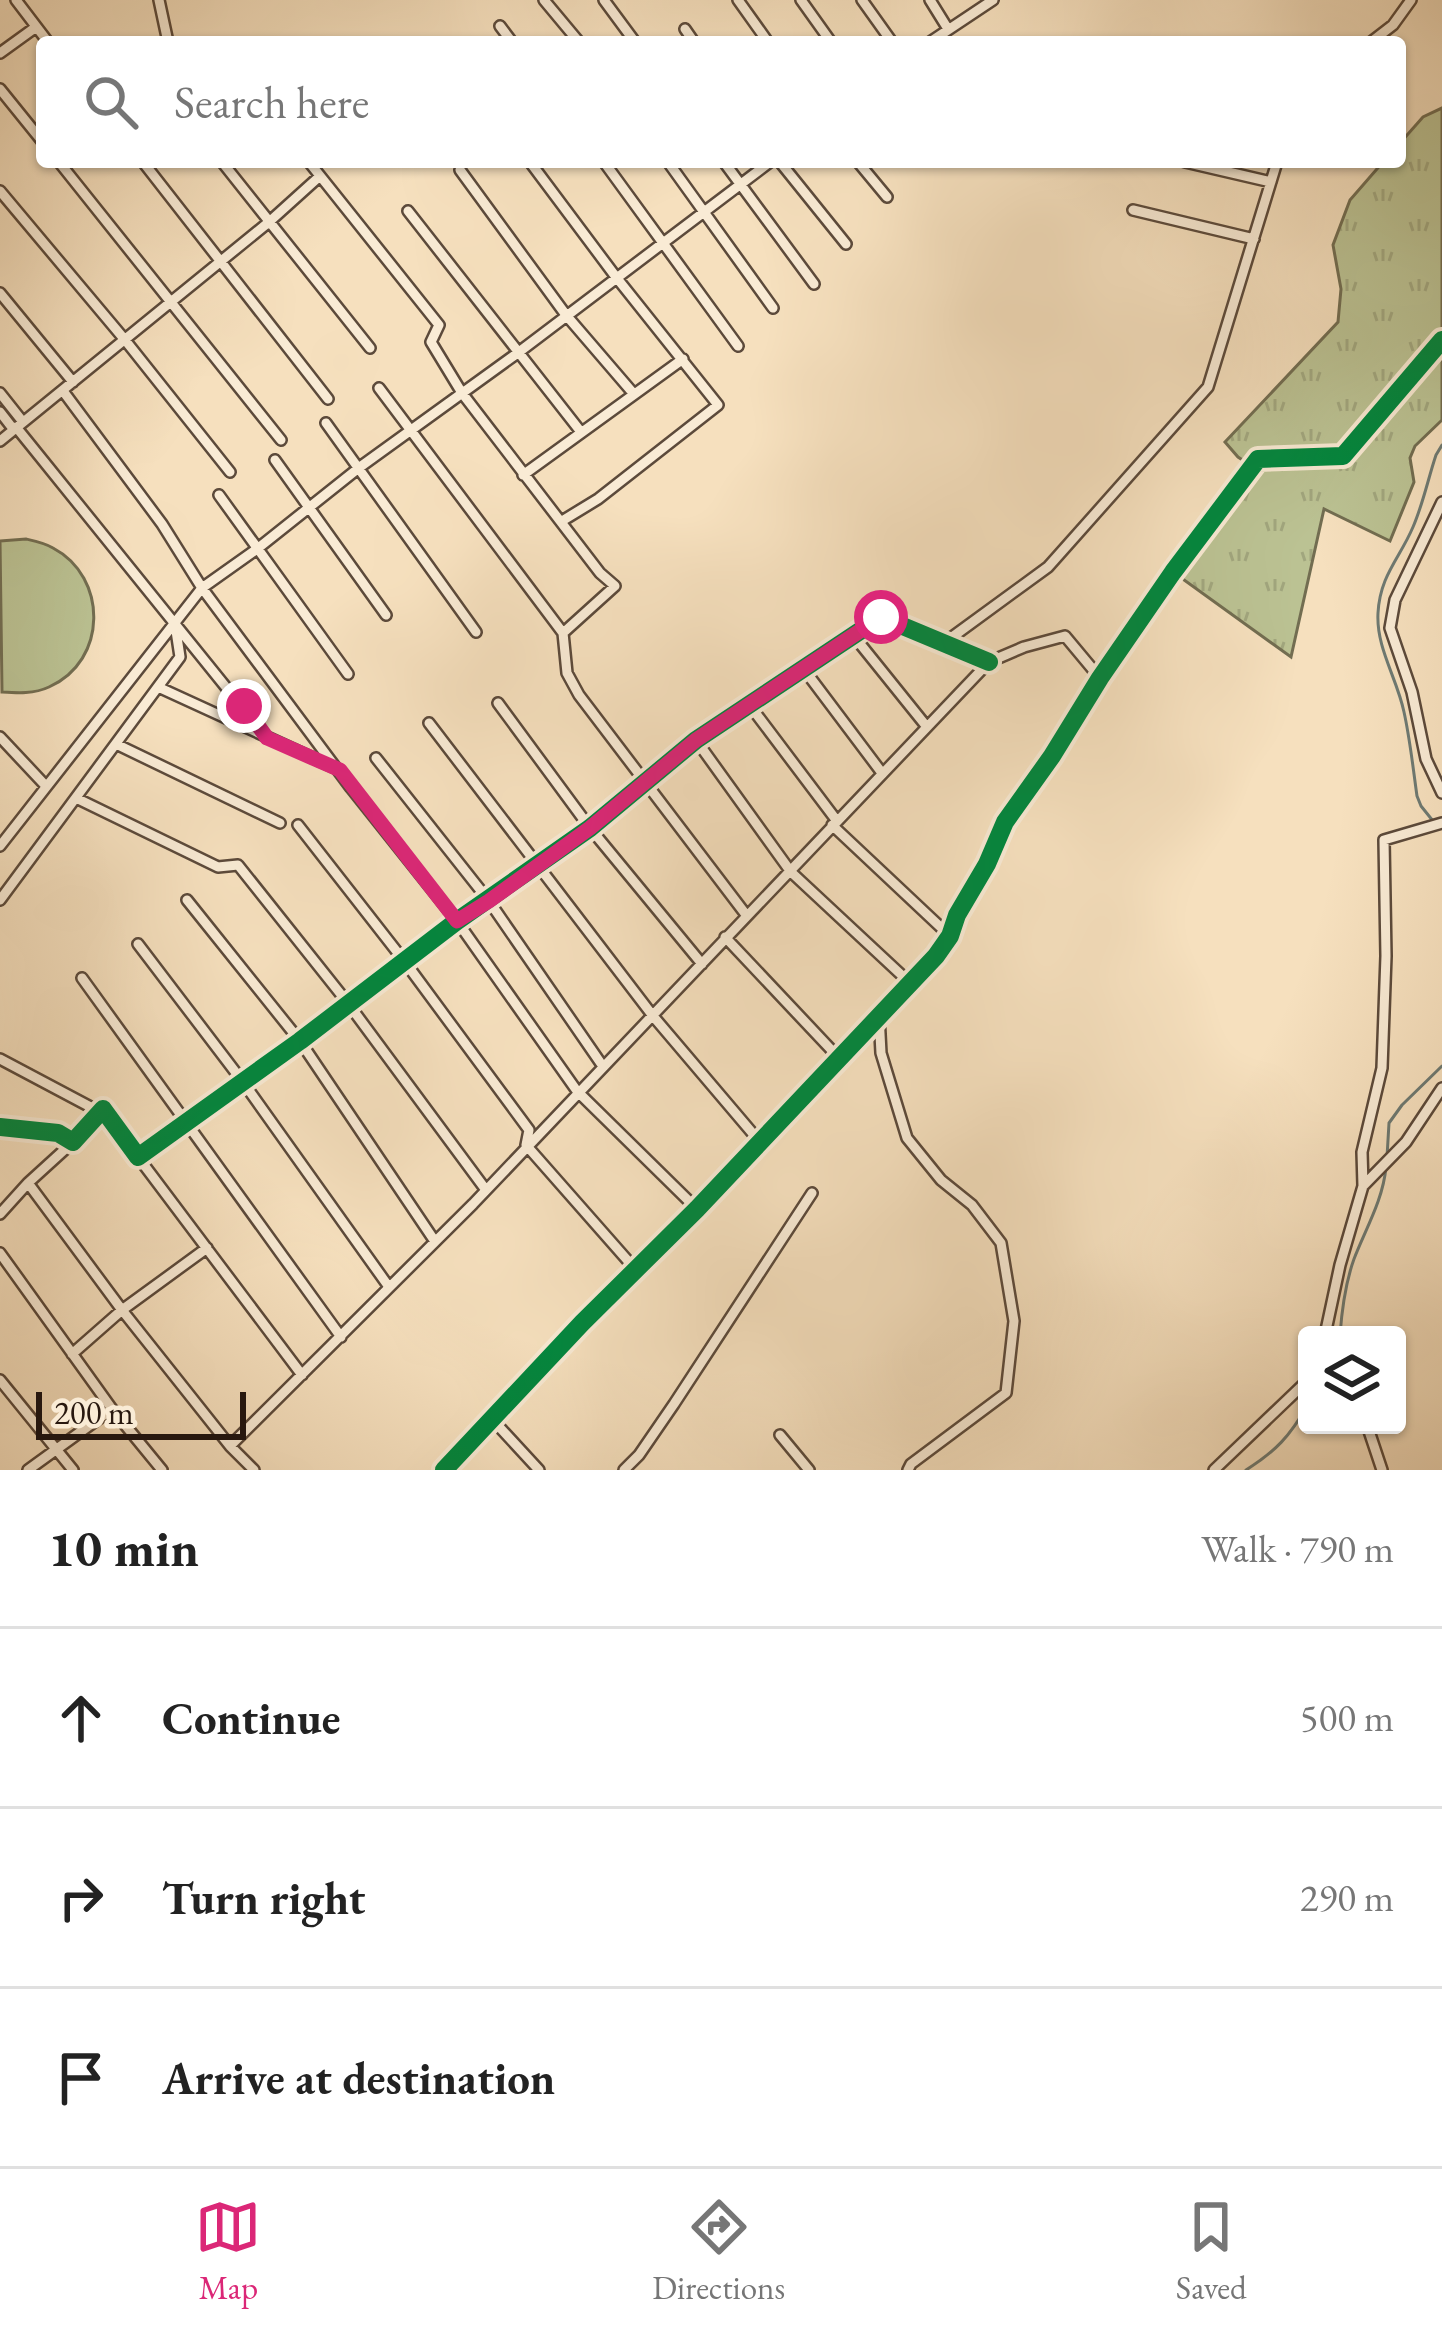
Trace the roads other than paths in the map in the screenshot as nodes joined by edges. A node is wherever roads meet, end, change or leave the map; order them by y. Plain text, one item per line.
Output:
1 (16, 0) edge
2 (159, 0) edge
3 (544, 0) edge
4 (604, 0) edge
5 (738, 0) edge
6 (800, 0) edge
7 (862, 0) edge
8 (930, 0) edge
9 (993, 0) edge
10 (1411, 0) edge
11 (500, 26) dead end
12 (36, 27) junction
13 (948, 28) junction
14 (685, 29) dead end
15 (43, 36) edge
16 (166, 36) edge
17 (508, 36) edge
18 (574, 36) edge
19 (631, 36) edge
20 (690, 36) edge
21 (764, 36) edge
22 (827, 36) edge
23 (888, 36) edge
24 (938, 36) edge
25 (1379, 36) edge
26 (0, 53) edge
27 (0, 89) edge
28 (36, 134) edge
29 (64, 168) edge
30 (148, 168) edge
31 (227, 168) edge
32 (314, 168) edge
33 (534, 168) edge
34 (608, 168) edge
35 (672, 168) edge
36 (728, 168) edge
37 (762, 168) edge
38 (785, 168) edge
39 (863, 168) edge
40 (1211, 168) edge
41 (1275, 168) edge
42 (460, 170) dead end
43 (320, 176) junction
44 (1271, 182) junction
45 (740, 184) junction
46 (0, 190) edge
47 (887, 197) dead end
48 (1133, 210) dead end
49 (408, 212) dead end
50 (704, 212) junction
51 (269, 221) junction
52 (1254, 239) junction
53 (664, 242) junction
54 (846, 244) dead end
55 (222, 260) junction
56 (616, 278) junction
57 (814, 284) dead end
58 (0, 293) edge
59 (171, 301) junction
60 (773, 308) dead end
61 (566, 315) junction
62 (125, 340) junction
63 (1442, 340) edge
64 (738, 346) dead end
65 (370, 348) dead end
66 (519, 352) junction
67 (683, 359) junction
68 (74, 382) junction
69 (379, 388) dead end
70 (63, 391) junction
71 (0, 393) edge
72 (462, 393) junction
73 (633, 393) junction
74 (328, 399) dead end
75 (0, 412) edge
76 (326, 423) dead end
77 (18, 426) junction
78 (411, 429) junction
79 (581, 432) junction
80 (281, 440) dead end
81 (0, 441) edge
82 (275, 460) dead end
83 (359, 467) junction
84 (230, 472) dead end
85 (523, 475) junction
86 (219, 495) dead end
87 (1442, 502) edge
88 (309, 507) junction
89 (562, 521) junction
90 (257, 549) junction
91 (202, 587) junction
92 (386, 615) dead end
93 (175, 623) junction
94 (476, 632) dead end
95 (563, 633) junction
96 (853, 634) junction
97 (944, 643) junction
98 (989, 662) junction
99 (803, 668) junction
100 (348, 674) dead end
101 (1100, 679) junction
102 (158, 687) junction
103 (748, 703) junction
104 (498, 704) dead end
105 (429, 723) dead end
106 (927, 727) junction
107 (0, 737) edge
108 (267, 738) junction
109 (696, 740) junction
110 (116, 744) junction
111 (376, 758) dead end
112 (340, 770) junction
113 (882, 773) junction
114 (645, 781) junction
115 (45, 785) junction
116 (1442, 793) edge
117 (76, 798) junction
118 (280, 823) dead end
119 (835, 823) junction
120 (1442, 823) edge
121 (298, 825) dead end
122 (590, 828) junction
123 (0, 846) edge
124 (537, 866) junction
125 (791, 872) junction
126 (187, 900) dead end
127 (0, 901) edge
128 (489, 901) junction
129 (747, 916) junction
130 (457, 921) junction
131 (950, 936) junction
132 (724, 938) junction
133 (138, 944) dead end
134 (405, 962) junction
135 (702, 964) junction
136 (82, 978) dead end
137 (909, 982) junction
138 (347, 1002) junction
139 (879, 1015) junction
140 (653, 1016) junction
141 (300, 1040) junction
142 (839, 1058) junction
143 (0, 1059) edge
144 (602, 1065) junction
145 (243, 1082) junction
146 (1442, 1088) edge
147 (577, 1091) junction
148 (100, 1112) junction
149 (184, 1122) junction
150 (0, 1127) edge
151 (73, 1142) junction
152 (760, 1142) junction
153 (526, 1145) junction
154 (139, 1156) junction
155 (28, 1183) junction
156 (1363, 1186) junction
157 (486, 1190) junction
158 (812, 1193) dead end
159 (6, 1199) edge
160 (698, 1209) junction
161 (0, 1214) edge
162 (434, 1240) junction
163 (207, 1248) junction
164 (0, 1253) edge
165 (636, 1270) junction
166 (389, 1287) junction
167 (122, 1310) junction
168 (1327, 1326) edge
169 (341, 1337) junction
170 (72, 1354) junction
171 (302, 1375) junction
172 (0, 1380) edge
173 (1298, 1391) edge
174 (112, 1409) junction
175 (492, 1419) junction
176 (1370, 1434) edge
177 (780, 1435) dead end
178 (230, 1446) junction
179 (56, 1448) junction
180 (28, 1470) edge
181 (74, 1470) edge
182 (162, 1470) edge
183 (254, 1470) edge
184 (444, 1470) edge
185 (539, 1470) edge
186 (624, 1470) edge
187 (809, 1470) edge
188 (908, 1470) edge
189 (1214, 1470) edge
190 (1382, 1470) edge

1 - 12 street
2 - 16 street
3 - 18 street
4 - 19 street
5 - 21 street
6 - 22 street
7 - 23 street
8 - 13 street
9 - 13 street
10 - 25 street
11 - 17 street
12 - 15 street
12 - 26 street
13 - 24 street
14 - 20 street
27 - 28 street
29 - 59 street
30 - 55 street
31 - 51 street
32 - 43 street
33 - 56 street
34 - 53 street
35 - 50 street
36 - 45 street
37 - 45 street
38 - 54 street
39 - 47 street
40 - 44 street
41 - 44 street
42 - 61 street
43 - 51 street
43 - 72 street
44 - 52 street
45 - 50 street
45 - 57 street
46 - 62 street
48 - 52 street
49 - 66 street
50 - 53 street
50 - 60 street
51 - 55 street
51 - 65 street
52 - 97 street
53 - 56 street
53 - 64 street
55 - 59 street
55 - 74 street
56 - 61 street
56 - 67 street
58 - 68 street
59 - 62 street
59 - 80 street
61 - 66 street
61 - 73 street
62 - 68 street
62 - 84 street
63 - 101 street
66 - 72 street
66 - 79 street
67 - 73 street
67 - 89 street
68 - 70 street
69 - 78 street
70 - 77 street
70 - 91 street
71 - 77 street
72 - 78 street
72 - 85 street
73 - 79 street
75 - 77 street
76 - 83 street
77 - 81 street
77 - 93 street
78 - 83 street
78 - 95 street
79 - 85 street
82 - 88 street
83 - 88 street
83 - 94 street
85 - 89 street
86 - 90 street
87 - 116 street
88 - 90 street
88 - 92 street
89 - 95 street
90 - 91 street
90 - 100 street
91 - 93 street
91 - 112 street
93 - 102 street
93 - 108 street
93 - 115 street
95 - 114 street
96 - 97 street
96 - 99 street
96 - 106 street
97 - 98 street
98 - 101 street
98 - 106 street
99 - 103 street
99 - 113 street
101 - 131 street
102 - 108 street
102 - 110 street
103 - 109 street
103 - 119 street
104 - 122 street
105 - 124 street
106 - 113 street
107 - 115 street
108 - 112 street
109 - 114 street
109 - 125 street
110 - 117 street
110 - 118 street
111 - 128 street
112 - 130 street
113 - 119 street
114 - 122 street
114 - 129 street
115 - 123 street
117 - 127 street
117 - 138 street
119 - 125 street
119 - 131 street
120 - 156 street
121 - 134 street
122 - 124 street
122 - 135 street
124 - 128 street
124 - 140 street
125 - 129 street
125 - 137 street
126 - 141 street
128 - 130 street
128 - 144 street
129 - 132 street
130 - 134 street
130 - 147 street
131 - 137 street
132 - 135 street
132 - 142 street
133 - 145 street
134 - 138 street
134 - 153 street
135 - 140 street
136 - 149 street
137 - 139 street
138 - 141 street
138 - 157 street
139 - 142 street
139 - 188 street
140 - 144 street
140 - 152 street
141 - 145 street
141 - 162 street
142 - 152 street
143 - 148 street
144 - 147 street
145 - 149 street
145 - 166 street
146 - 156 street
147 - 153 street
147 - 160 street
148 - 151 street
148 - 154 street
149 - 154 street
149 - 169 street
150 - 151 street
151 - 155 street
152 - 160 street
153 - 157 street
153 - 165 street
154 - 163 street
155 - 159 street
155 - 167 street
156 - 168 street
157 - 162 street
158 - 186 street
159 - 161 street
160 - 165 street
162 - 166 street
163 - 167 street
163 - 171 street
164 - 170 street
165 - 175 street
166 - 169 street
167 - 170 street
167 - 178 street
169 - 171 street
170 - 174 street
171 - 178 street
172 - 179 street
173 - 189 street
174 - 179 street
174 - 182 street
175 - 184 street
175 - 185 street
176 - 190 street
177 - 187 street
178 - 183 street
179 - 180 street
179 - 181 street

